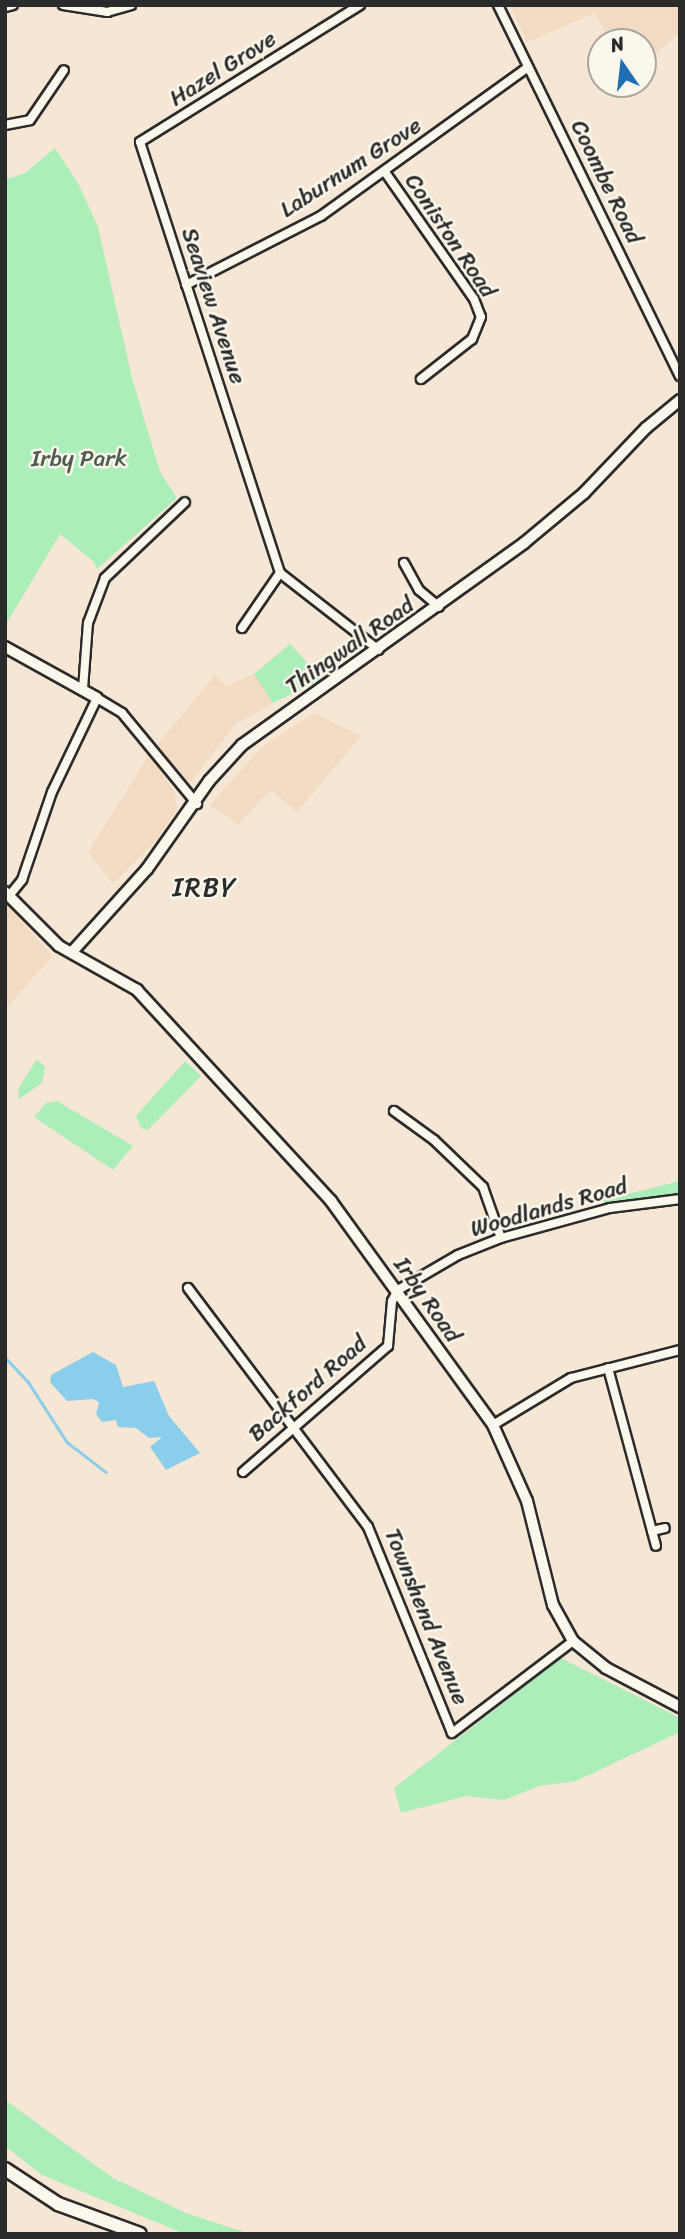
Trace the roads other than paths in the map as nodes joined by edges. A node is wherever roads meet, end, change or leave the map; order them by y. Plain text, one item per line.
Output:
1 (13, 5) edge
2 (63, 5) edge
3 (131, 5) edge
4 (360, 5) edge
5 (498, 5) edge
6 (5, 7) edge
7 (528, 67) junction
8 (64, 70) dead end
9 (5, 125) edge
10 (140, 142) joint
11 (385, 172) junction
12 (186, 285) junction
13 (680, 376) edge
14 (421, 379) dead end
15 (680, 400) edge
16 (185, 502) dead end
17 (404, 563) dead end
18 (280, 573) junction
19 (439, 607) junction
20 (242, 628) dead end
21 (5, 647) edge
22 (379, 650) junction
23 (83, 689) junction
24 (97, 698) junction
25 (197, 804) junction
26 (7, 894) edge
27 (72, 952) junction
28 (394, 1111) dead end
29 (680, 1199) edge
30 (501, 1238) junction
31 (188, 1288) dead end
32 (398, 1290) junction
33 (680, 1350) edge
34 (608, 1368) junction
35 (493, 1425) junction
36 (293, 1429) junction
37 (243, 1472) dead end
38 (665, 1528) dead end
39 (652, 1531) junction
40 (656, 1546) dead end
41 (573, 1641) junction
42 (680, 1707) edge
43 (5, 2169) edge
44 (140, 2234) edge

1 - 6 street
2 - 3 street
4 - 10 street, Hazel Grove
5 - 7 street, Coombe Road
7 - 11 street, Laburnum Grove
7 - 13 street, Coombe Road
8 - 9 street
10 - 12 street, Seaview Avenue
11 - 12 street, Laburnum Grove
11 - 14 street, Coniston Road
12 - 18 street, Seaview Avenue
15 - 19 street, Thingwall Road
16 - 23 street
17 - 19 street
18 - 20 street
18 - 22 street
19 - 22 street, Thingwall Road
21 - 23 street
22 - 25 street, Thingwall Road
23 - 24 street
24 - 25 street
24 - 26 street
25 - 27 street, Thingwall Road
26 - 27 street, Irby Road
27 - 32 street, Irby Road
28 - 30 street
29 - 30 street, Woodlands Road
30 - 32 street, Woodlands Road
31 - 36 street
32 - 35 street, Irby Road
32 - 36 street, Backford Road
33 - 34 street
34 - 35 street
34 - 39 street
35 - 41 street, Irby Road
36 - 37 street, Backford Road
36 - 41 street, Townshend Avenue
38 - 39 street
39 - 40 street
41 - 42 street, Irby Road
43 - 44 main road

